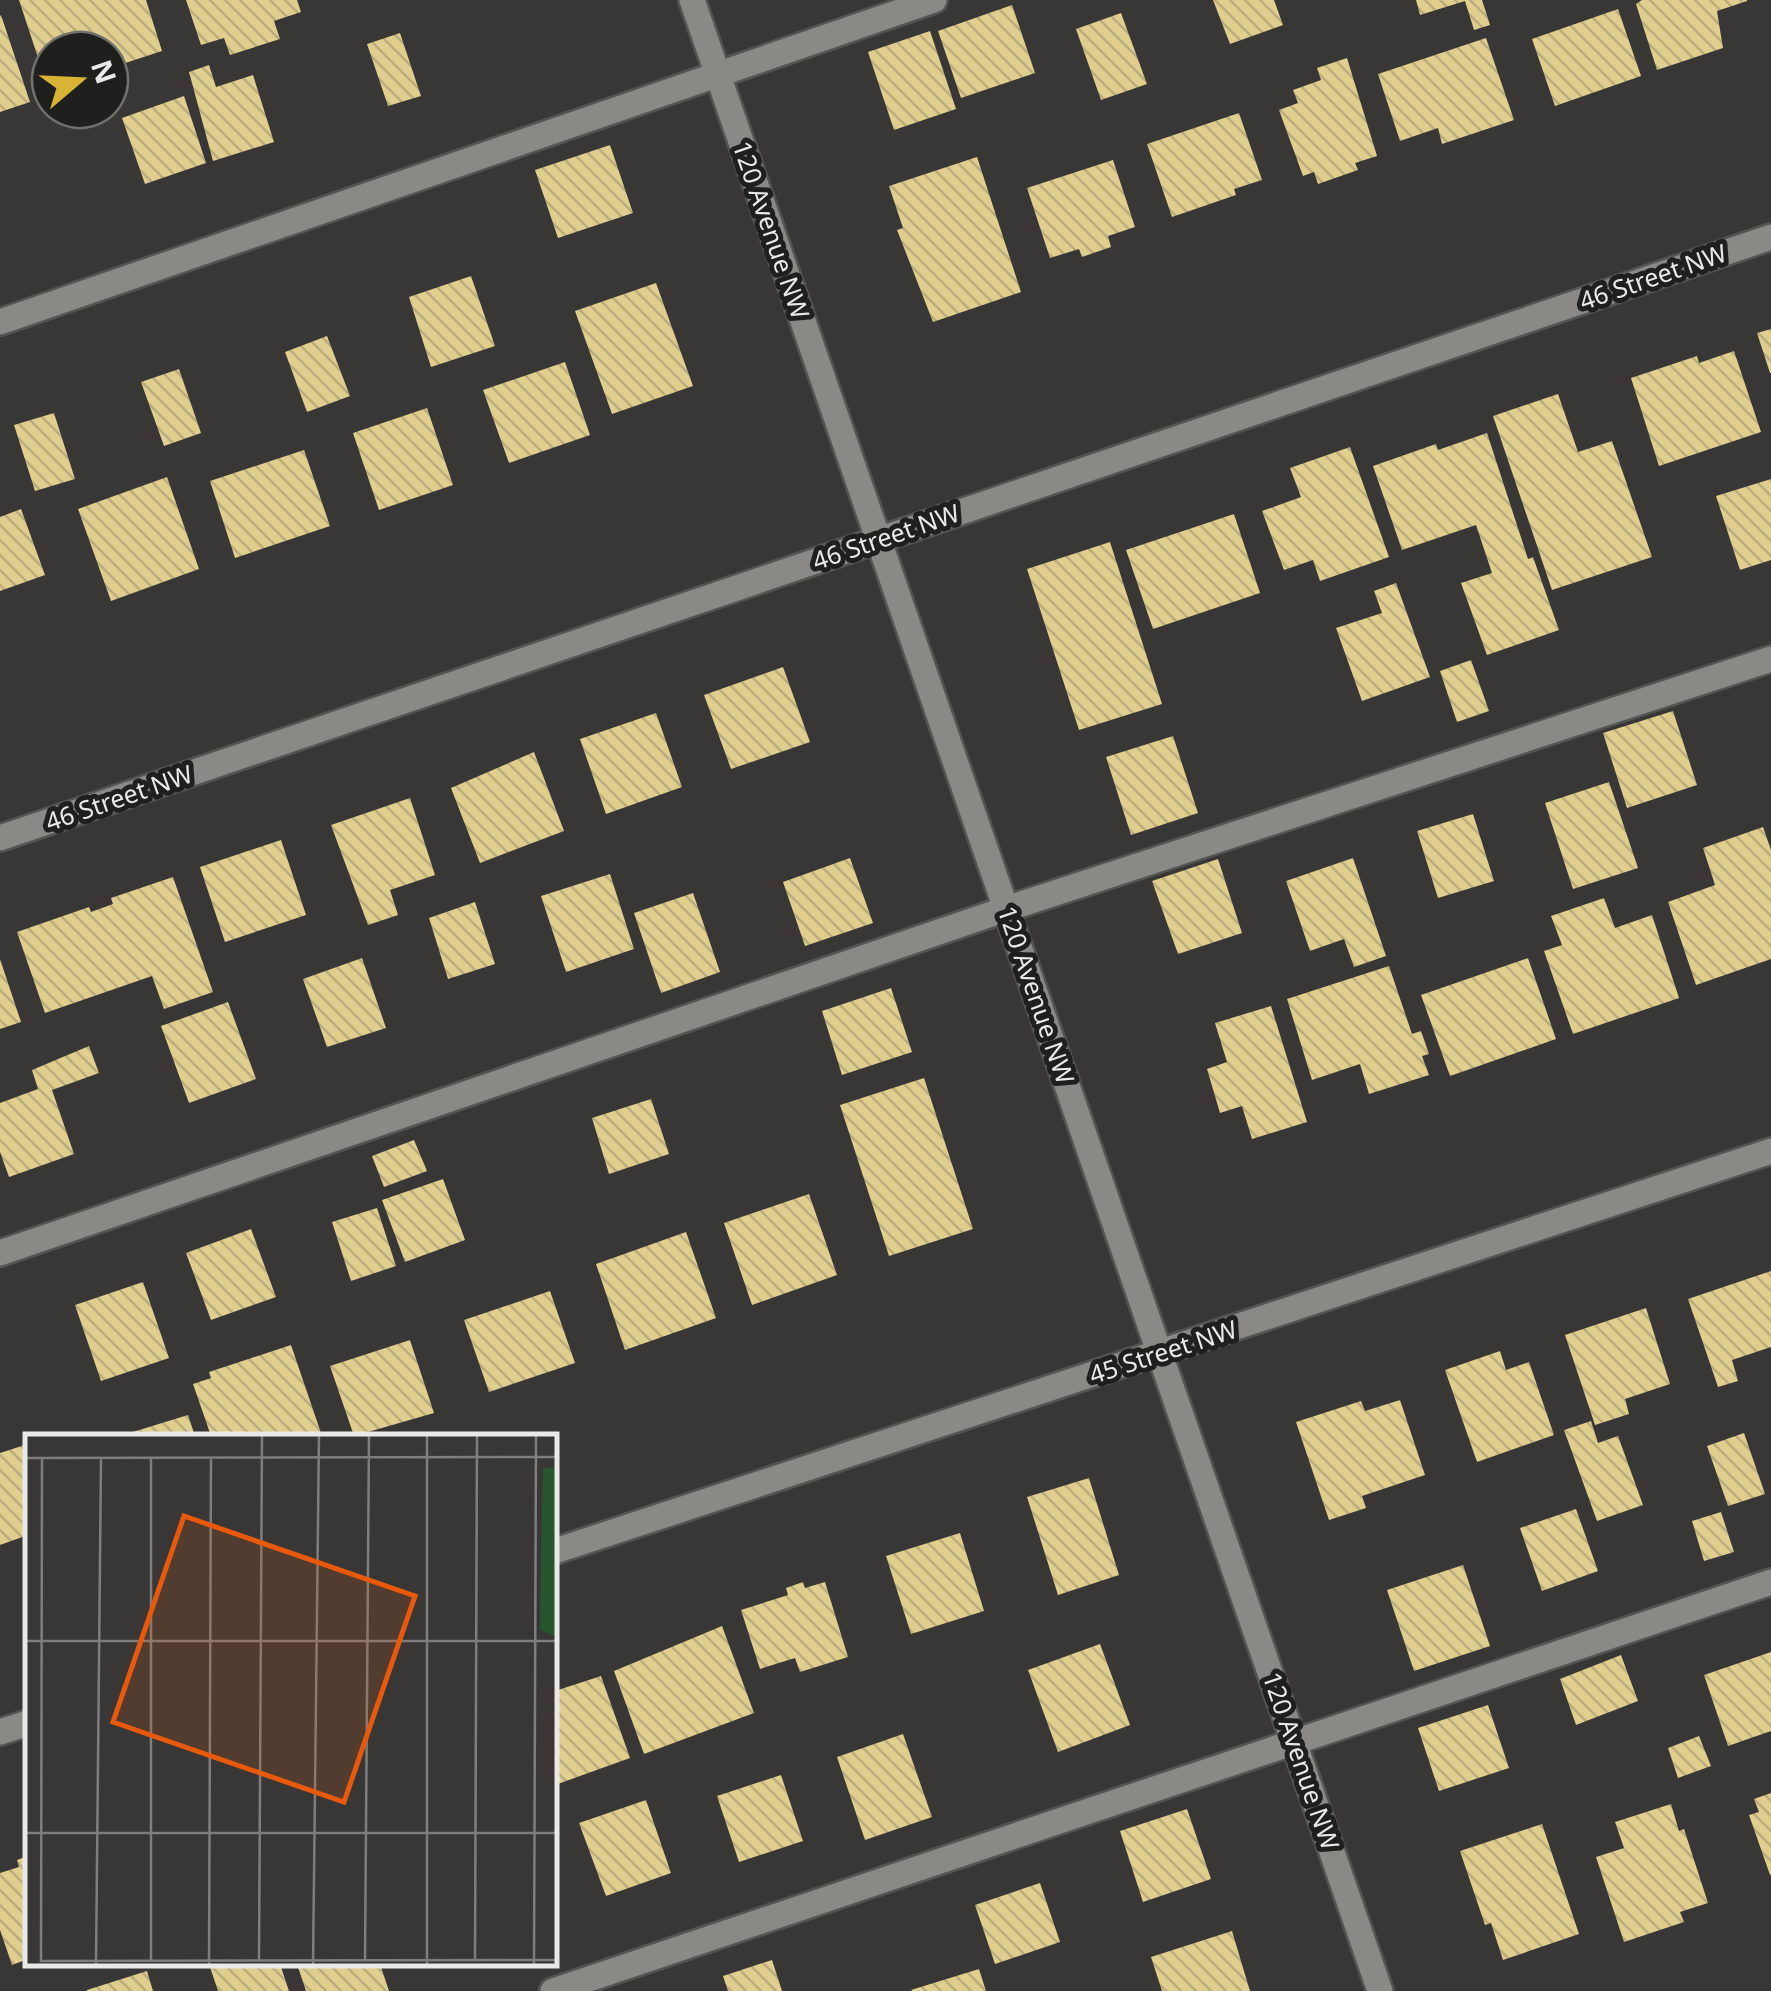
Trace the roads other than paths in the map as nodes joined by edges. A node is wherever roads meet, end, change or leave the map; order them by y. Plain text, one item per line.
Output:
1 (692, 0) edge
2 (934, 0) edge
3 (718, 74) junction
4 (1771, 237) edge
5 (0, 322) edge
6 (878, 540) junction
7 (1771, 659) edge
8 (0, 838) edge
9 (1006, 909) junction
10 (1771, 1150) edge
11 (0, 1253) edge
12 (1160, 1353) junction
13 (558, 1550) edge
14 (1771, 1582) edge
15 (25, 1724) edge
16 (0, 1732) edge
17 (1294, 1743) junction
18 (553, 1991) edge
19 (1380, 1991) edge

1 - 3 street, 120 Avenue NW
2 - 3 street
3 - 5 street
3 - 6 street, 120 Avenue NW
4 - 6 street, 46 Street NW
6 - 8 street, 46 Street NW
6 - 9 street, 120 Avenue NW
7 - 9 street
9 - 11 street
9 - 12 street, 120 Avenue NW
10 - 12 street, 45 Street NW
12 - 13 street, 45 Street NW
12 - 17 street, 120 Avenue NW
14 - 17 street
15 - 16 street
17 - 18 street
17 - 19 street, 120 Avenue NW

